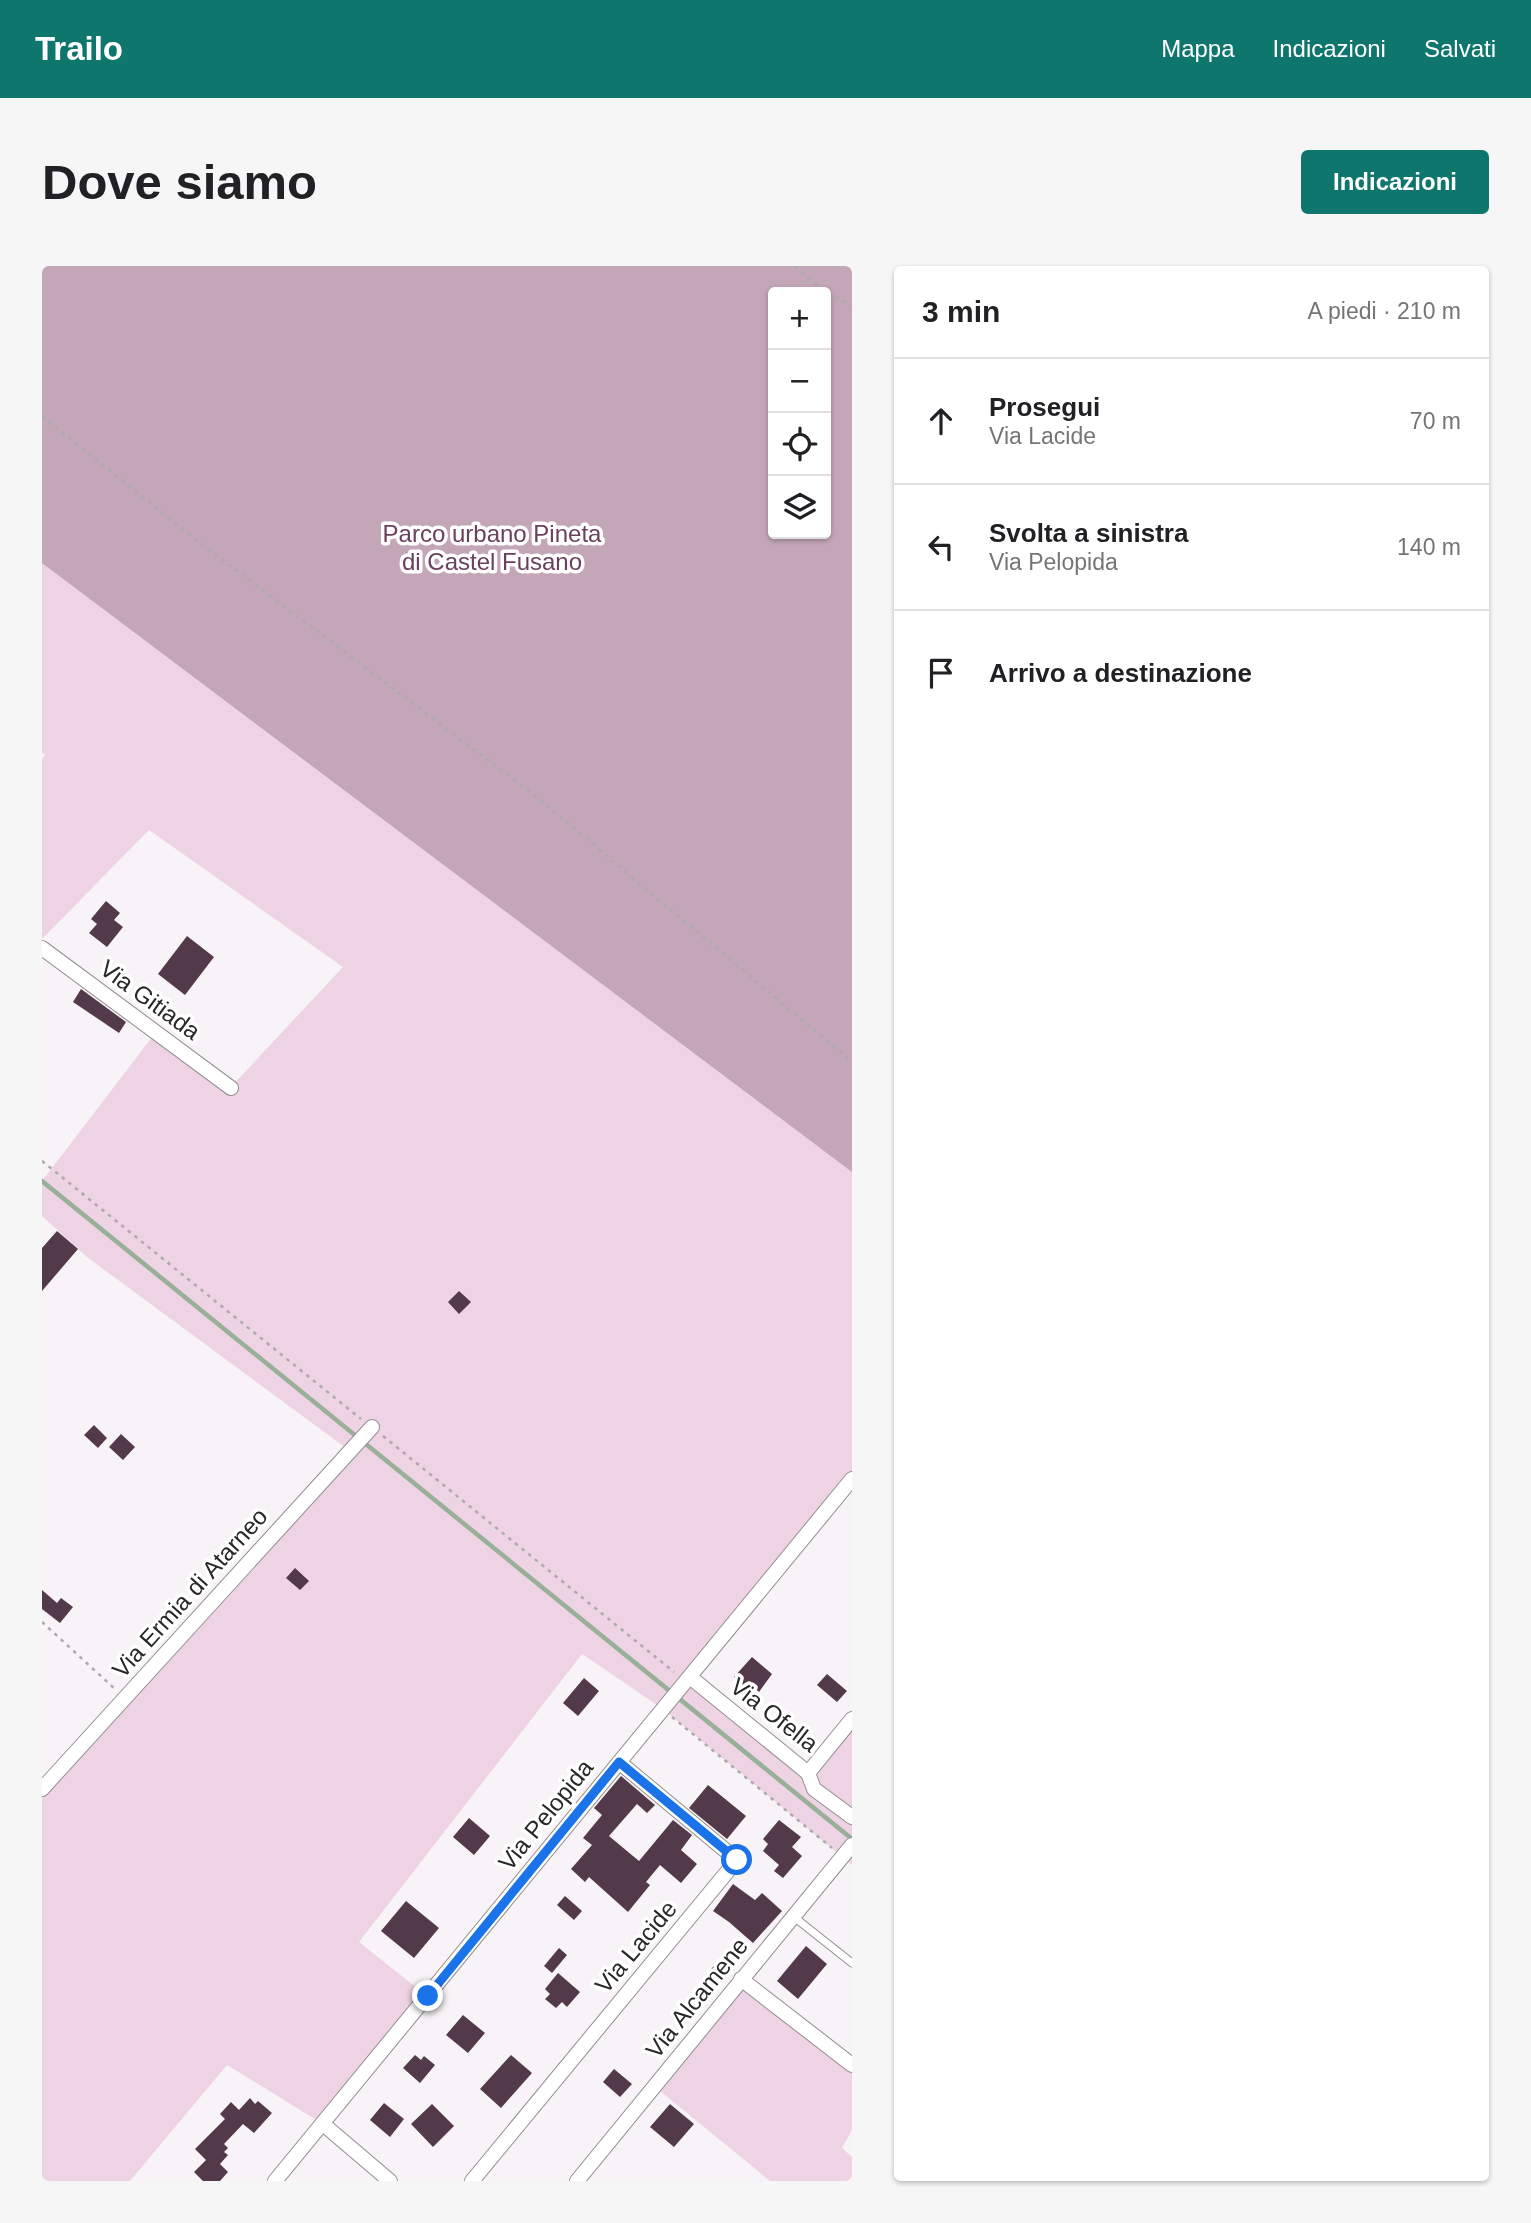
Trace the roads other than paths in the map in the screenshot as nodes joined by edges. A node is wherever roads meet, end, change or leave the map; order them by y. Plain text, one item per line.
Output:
1 (42, 948) edge
2 (231, 1088) dead end
3 (372, 1427) dead end
4 (852, 1479) edge
5 (690, 1677) junction
6 (852, 1719) edge
7 (619, 1762) junction
8 (808, 1773) junction
9 (42, 1789) edge
10 (852, 1817) edge
11 (847, 1851) edge
12 (793, 1916) junction
13 (852, 1963) edge
14 (741, 1979) junction
15 (852, 2065) edge
16 (323, 2124) junction
17 (275, 2181) edge
18 (390, 2181) edge
19 (472, 2181) edge
20 (577, 2181) edge

1 - 2 street, Via Gitiada
3 - 9 street, Via Ermia di Atarneo
4 - 5 street, Via Pelopida
5 - 7 street, Via Pelopida
5 - 8 street, Via Ofella
6 - 8 street, Via Ofella
7 - 16 street, Via Pelopida
7 - 19 street, Via Lacide
8 - 10 street
11 - 12 street, Via Alcamene
12 - 13 lane
12 - 14 street, Via Alcamene
14 - 15 street
14 - 20 street, Via Alcamene
16 - 17 street, Via Pelopida
16 - 18 street

